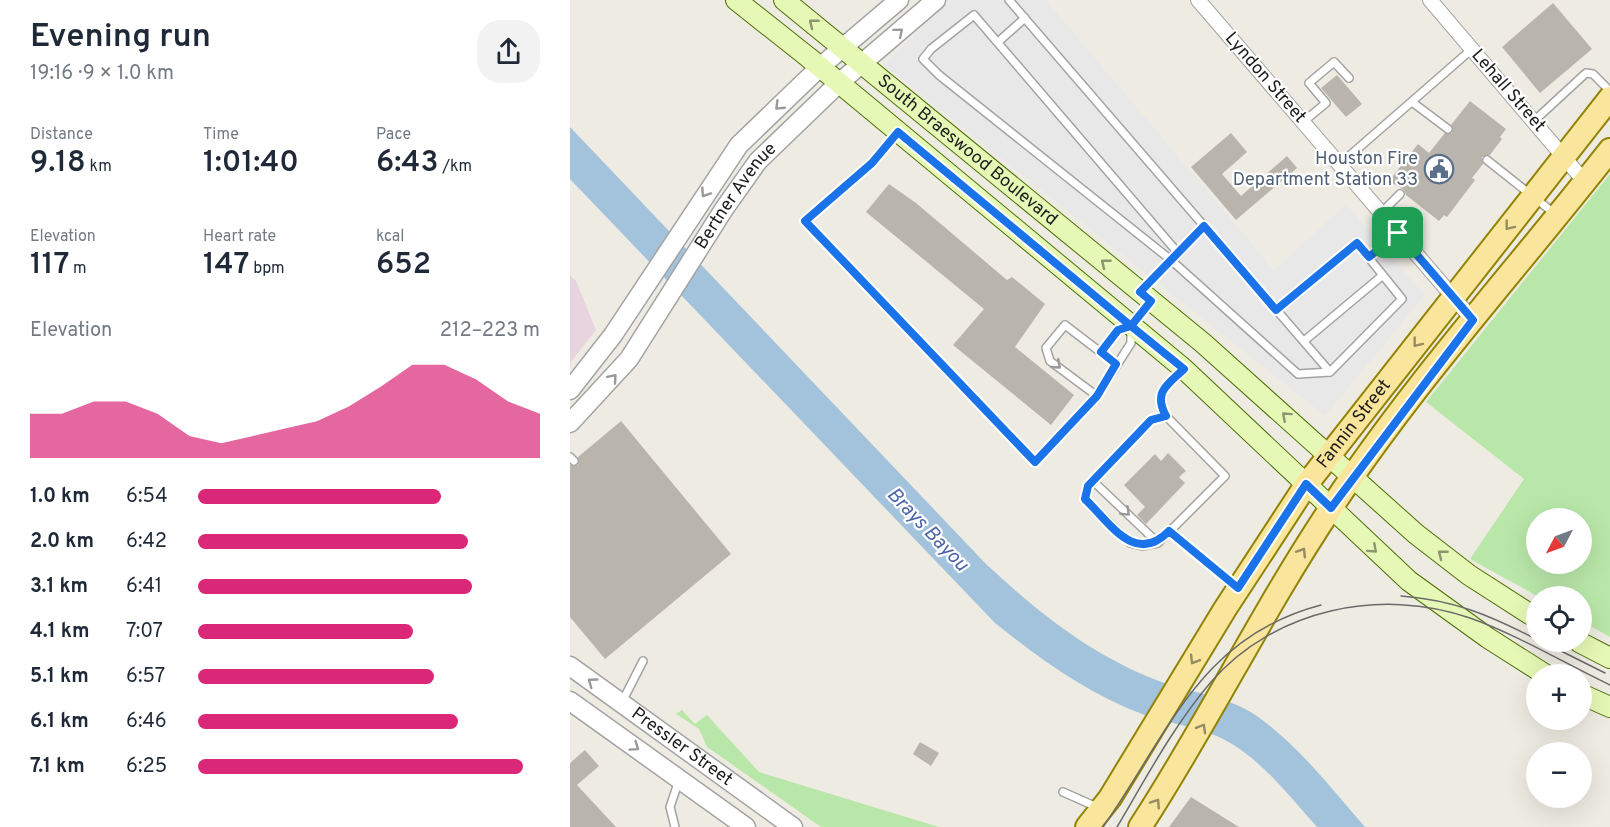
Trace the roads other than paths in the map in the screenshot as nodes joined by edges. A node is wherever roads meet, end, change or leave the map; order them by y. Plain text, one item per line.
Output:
1 (736, 0) edge
2 (784, 0) edge
3 (899, 0) edge
4 (936, 0) edge
5 (1010, 0) edge
6 (1198, 0) edge
7 (1430, 0) edge
8 (1025, 18) junction
9 (998, 42) junction
10 (842, 47) junction
11 (1472, 49) junction
12 (861, 64) junction
13 (820, 67) junction
14 (1349, 78) dead end
15 (839, 83) junction
16 (1610, 91) edge
17 (1610, 98) edge
18 (1412, 102) junction
19 (1534, 121) junction
20 (1303, 122) junction
21 (1448, 129) dead end
22 (898, 132) junction
23 (1610, 150) edge
24 (1564, 157) junction
25 (1487, 159) dead end
26 (1339, 165) junction
27 (1586, 182) junction
28 (1400, 194) dead end
29 (1533, 196) junction
30 (1381, 213) junction
31 (1558, 216) junction
32 (1204, 226) junction
33 (1398, 233) junction
34 (1178, 252) junction
35 (1369, 257) junction
36 (1171, 260) junction
37 (1383, 275) junction
38 (1145, 296) junction
39 (1453, 297) junction
40 (1276, 310) junction
41 (1473, 320) junction
42 (1131, 326) junction
43 (1304, 341) junction
44 (1101, 352) junction
45 (1116, 364) junction
46 (1184, 369) junction
47 (1330, 372) junction
48 (570, 390) edge
49 (1097, 396) junction
50 (1166, 416) junction
51 (572, 422) edge
52 (1329, 455) junction
53 (1352, 477) junction
54 (1093, 481) junction
55 (1306, 484) junction
56 (1331, 508) junction
57 (1169, 531) junction
58 (1158, 543) junction
59 (1238, 588) junction
60 (1526, 612) edge
61 (1592, 649) edge
62 (1610, 658) edge
63 (643, 661) dead end
64 (1529, 664) edge
65 (570, 666) edge
66 (1592, 699) edge
67 (570, 701) edge
68 (621, 703) junction
69 (1610, 707) edge
70 (696, 758) junction
71 (679, 780) junction
72 (1063, 792) dead end
73 (1094, 819) edge
74 (675, 827) edge
75 (746, 827) edge
76 (793, 827) edge
77 (1140, 827) edge

1 - 13 main road, South Braeswood Boulevard
10 -> 2 main road, South Braeswood Boulevard
3 - 10 street, Bertner Avenue
12 -> 4 street, Bertner Avenue
5 - 8 lane
6 - 20 street, Lyndon Street
7 - 11 street, Lehall Street
8 - 9 lane
8 - 32 lane
9 - 34 lane
9 - 36 lane
10 - 12 main road, South Braeswood Boulevard
10 - 13 street, Bertner Avenue
11 - 18 lane
11 - 19 street, Lehall Street
12 - 15 street, Bertner Avenue
38 -> 12 main road, South Braeswood Boulevard
13 - 15 main road, South Braeswood Boulevard
13 -> 48 street, Bertner Avenue
14 - 20 lane
15 - 22 main road, South Braeswood Boulevard
51 -> 15 street, Bertner Avenue
16 - 19 lane
17 - 24 main road, Fannin Street
18 - 21 lane
18 - 26 lane
19 - 24 street, Lehall Street
20 - 26 street, Lyndon Street
22 - 42 main road, South Braeswood Boulevard
22 - 49 lane
23 - 27 main road, Fannin Street
24 - 27 street, Lehall Street
24 - 29 main road, Fannin Street
25 - 29 lane
26 - 30 street, Lyndon Street
27 - 31 main road, Fannin Street
28 - 30 lane
29 - 31 lane
29 -> 39 main road, Fannin Street
30 - 33 street, Lyndon Street
31 - 41 main road, Fannin Street
32 - 34 lane
32 - 40 lane
33 - 35 lane
33 - 39 street, Lyndon Street
34 - 36 lane
35 - 37 lane
35 - 40 lane
36 - 38 lane
36 - 47 lane
37 - 43 lane
37 - 47 lane
38 - 42 main road
52 -> 38 main road, South Braeswood Boulevard
39 - 41 street, Lyndon Street
39 -> 52 main road, Fannin Street
40 - 43 lane
41 - 53 main road, Fannin Street
42 - 44 lane
42 - 45 lane
42 - 46 main road, South Braeswood Boulevard
43 - 47 lane
44 - 45 lane
44 -> 49 lane
45 - 49 lane
46 - 50 lane
46 - 55 main road, South Braeswood Boulevard
50 - 54 lane
50 - 57 lane
52 - 53 main road, South Braeswood Boulevard
52 - 55 main road, Fannin Street
53 - 56 main road, Fannin Street
60 -> 53 main road, South Braeswood Boulevard
54 -> 58 lane
54 - 58 lane
55 - 56 main road, South Braeswood Boulevard
55 - 59 main road, Fannin Street
56 -> 64 main road, South Braeswood Boulevard
77 -> 56 main road, Fannin Street
57 - 58 lane
57 - 59 lane
59 -> 73 main road, Fannin Street
61 - 62 main road
63 - 68 lane
68 -> 65 street, Pressler Street
66 - 69 main road
67 -> 71 street, Pressler Street
68 - 70 street, Pressler Street
70 - 71 street
70 - 76 street, Pressler Street
71 - 74 lane
71 - 75 street, Pressler Street
72 - 73 lane

